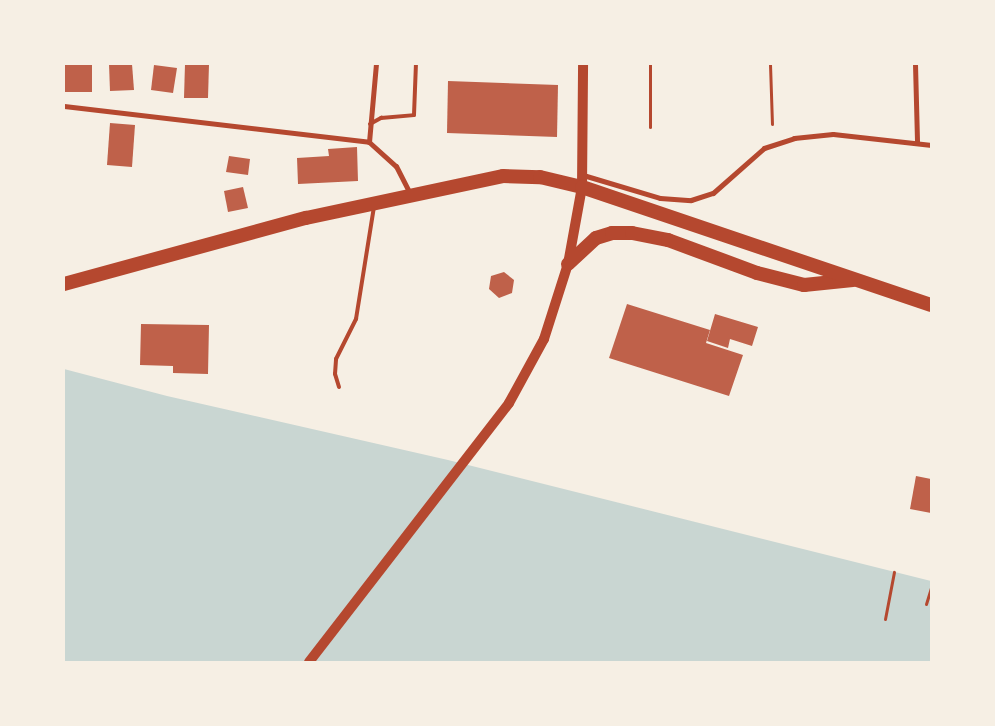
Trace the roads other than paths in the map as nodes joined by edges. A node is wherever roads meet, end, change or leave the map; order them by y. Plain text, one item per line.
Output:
1 (376, 64) edge
2 (416, 64) edge
3 (583, 64) edge
4 (915, 64) edge
5 (64, 106) edge
6 (370, 124) junction
7 (369, 142) junction
8 (917, 143) junction
9 (931, 145) edge
10 (582, 181) junction
11 (410, 194) junction
12 (374, 202) junction
13 (568, 264) junction
14 (859, 279) junction
15 (64, 284) edge
16 (931, 305) edge
17 (339, 387) dead end
18 (309, 662) edge

1 - 6 street
2 - 6 lane
3 - 10 main road
4 - 8 street
5 - 7 street
6 - 7 street
7 - 11 street
8 - 9 street
8 - 10 street
10 - 11 highway
10 - 13 main road
10 - 14 highway
11 - 12 highway
12 - 15 highway
12 - 17 lane
13 - 14 highway
13 - 18 main road
14 - 16 highway

